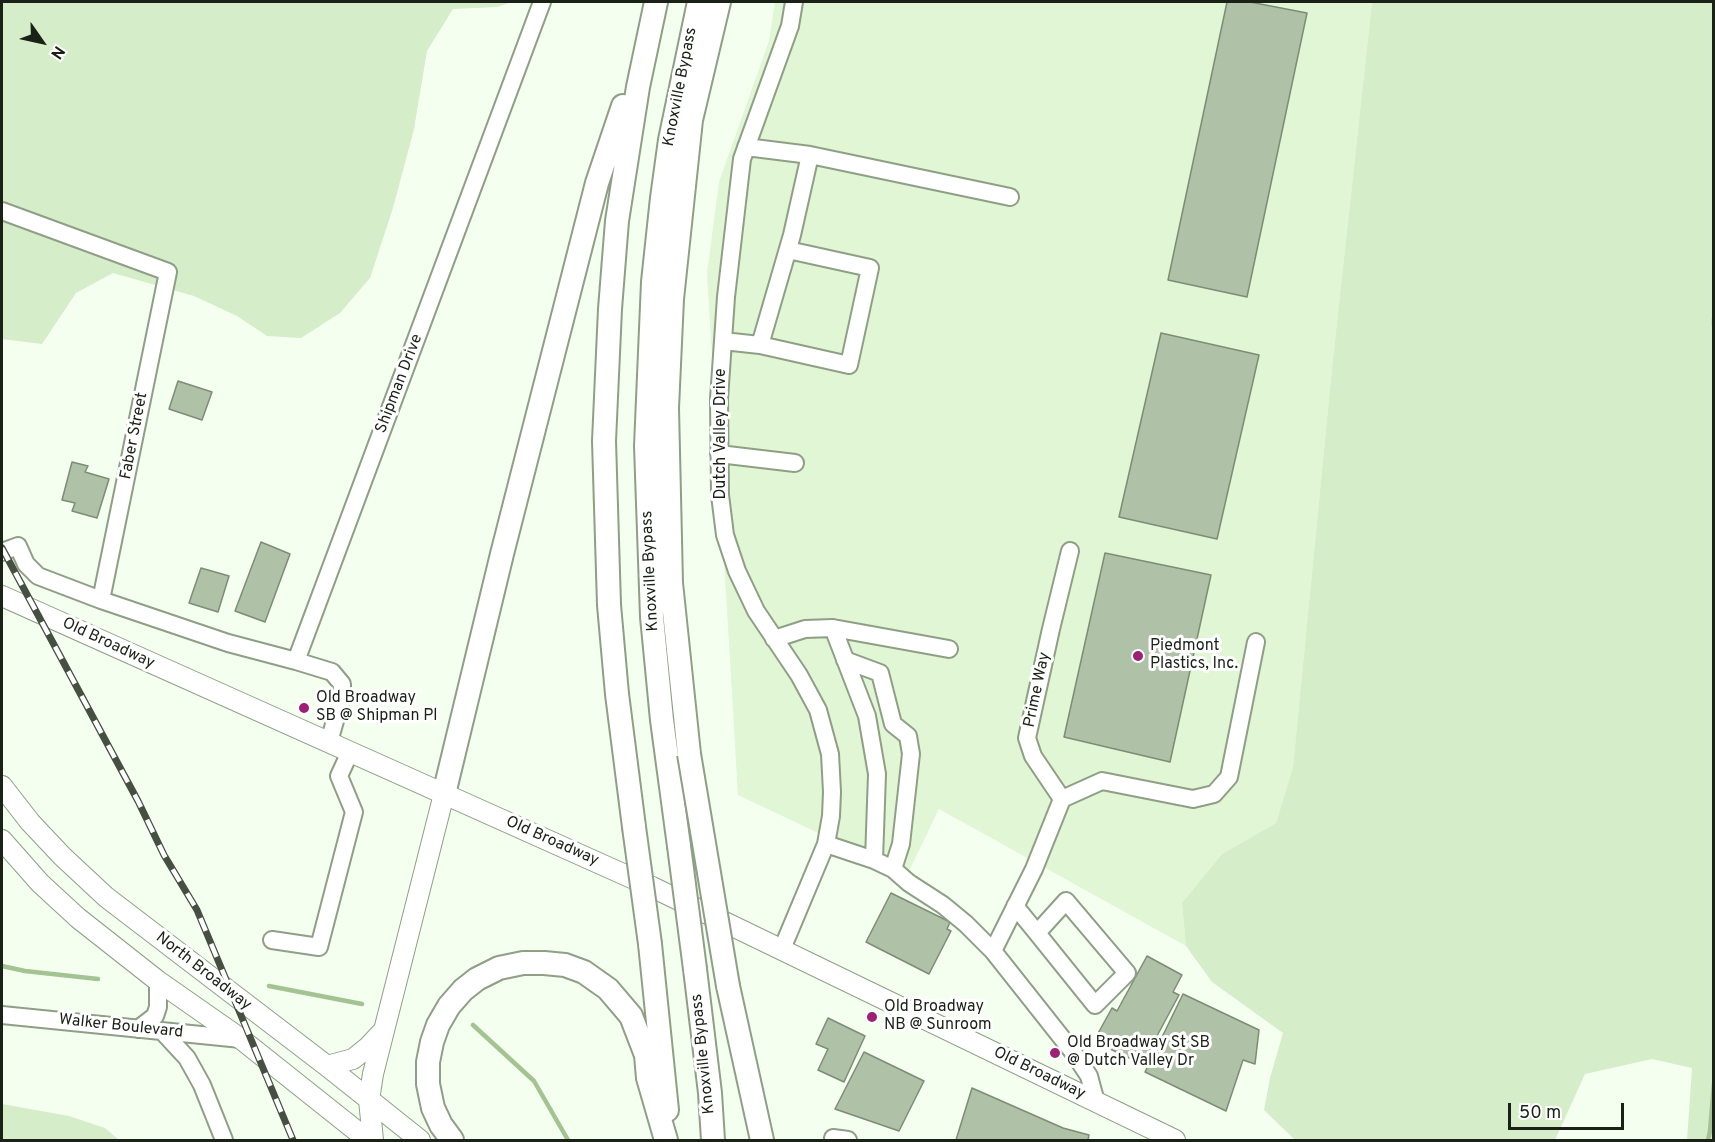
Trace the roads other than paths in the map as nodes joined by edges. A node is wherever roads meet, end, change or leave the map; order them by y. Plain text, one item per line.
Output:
1 (542, 2) edge
2 (699, 2) edge
3 (719, 2) edge
4 (794, 2) edge
5 (655, 7) edge
6 (746, 147) junction
7 (810, 155) junction
8 (1010, 198) dead end
9 (2, 211) edge
10 (788, 250) junction
11 (723, 341) junction
12 (760, 345) junction
13 (719, 454) junction
14 (795, 463) dead end
15 (1071, 551) dead end
16 (2, 552) edge
17 (2, 596) edge
18 (101, 600) junction
19 (833, 628) junction
20 (774, 639) junction
21 (1256, 642) dead end
22 (949, 649) dead end
23 (845, 660) junction
24 (296, 661) junction
25 (329, 742) junction
26 (350, 752) junction
27 (2, 786) edge
28 (444, 794) junction
29 (1062, 799) junction
30 (2, 840) edge
31 (826, 844) junction
32 (873, 860) junction
33 (893, 869) junction
34 (1015, 906) junction
35 (1037, 933) junction
36 (272, 939) dead end
37 (782, 949) junction
38 (993, 951) junction
39 (158, 981) junction
40 (2, 1015) edge
41 (385, 1028) junction
42 (138, 1029) junction
43 (162, 1031) junction
44 (241, 1039) junction
45 (327, 1066) junction
46 (369, 1100) junction
47 (1096, 1102) junction
48 (1149, 1128) junction
49 (224, 1140) edge
50 (368, 1140) edge
51 (373, 1140) edge
52 (420, 1140) edge
53 (452, 1140) edge
54 (667, 1140) edge
55 (713, 1140) edge
56 (762, 1140) edge
57 (1167, 1140) edge
58 (1175, 1140) edge

1 - 24 street, Shipman Drive
2 - 55 highway, Knoxville Bypass, bridge
3 - 56 highway, bridge
4 - 6 street, Dutch Valley Drive
5 - 28 highway
5 - 54 highway, bridge
6 - 7 street
6 - 11 street, Dutch Valley Drive
7 - 8 street
7 - 10 street
9 - 18 street, Faber Street
10 - 12 street
10 - 12 street
11 - 12 street
11 - 13 street, Dutch Valley Drive
13 - 14 street
13 - 20 street, Dutch Valley Drive
15 - 29 street, Prime Way
16 - 18 street
17 - 25 main road, Old Broadway
18 - 24 street
19 - 20 street
19 - 22 street
19 - 23 street
20 - 31 street, Dutch Valley Drive
21 - 29 street
23 - 32 street
23 - 33 street
24 - 25 street
25 - 26 main road, Old Broadway
26 - 28 main road, Old Broadway
26 - 36 street
27 - 45 main road, North Broadway
28 - 37 main road, Old Broadway
28 - 41 main road
29 - 34 street
30 - 39 main road, North Broadway
31 - 32 street, Old Broadway
31 - 37 street, Dutch Valley Drive
32 - 33 street, Old Broadway
33 - 38 street, Old Broadway
34 - 35 street
34 - 38 street
35 - 35 street
37 - 47 main road, Old Broadway
38 - 47 street, Old Broadway
39 - 42 street
39 - 44 main road, North Broadway
40 - 42 street, Walker Boulevard
41 - 45 main road
41 - 46 main road
42 - 43 street, Walker Boulevard
43 - 44 street, Walker Boulevard
43 - 49 street
44 - 50 main road, North Broadway
45 - 46 main road, North Broadway
46 - 51 main road
46 - 52 main road, North Broadway
47 - 48 main road, Old Broadway
48 - 57 main road
48 - 58 main road, Old Broadway
53 - 54 highway

